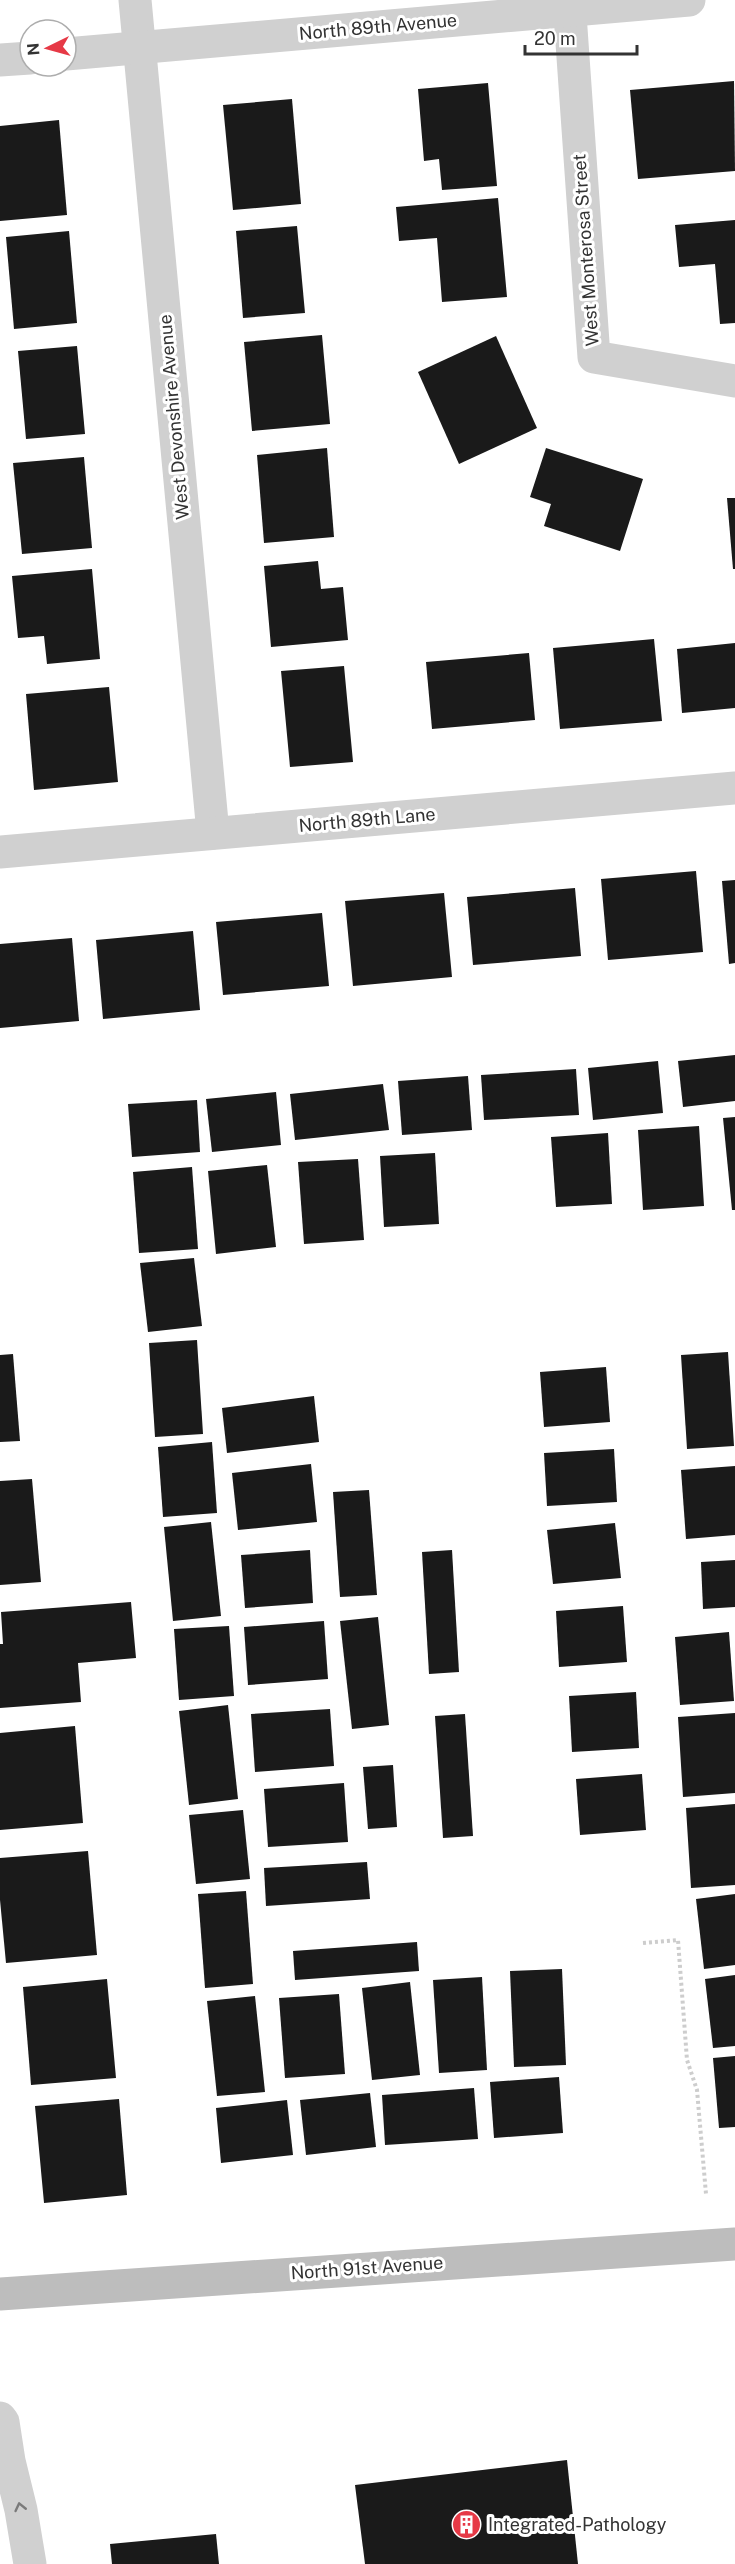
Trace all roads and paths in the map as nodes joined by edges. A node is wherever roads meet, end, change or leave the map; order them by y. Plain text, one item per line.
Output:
1 (135, 0) edge
2 (689, 0) edge
3 (569, 5) edge
4 (140, 47) junction
5 (78, 53) edge
6 (18, 58) edge
7 (0, 60) edge
8 (735, 381) edge
9 (735, 788) edge
10 (213, 833) junction
11 (0, 852) edge
12 (643, 1943) dead end
13 (706, 2194) dead end
14 (735, 2244) edge
15 (0, 2294) edge
16 (0, 2418) edge
17 (30, 2564) edge

1 - 4 street, West Devonshire Avenue
2 - 3 street, North 89th Avenue
3 - 4 street, North 89th Avenue
3 - 8 street, West Monterosa Street
4 - 5 street, North 89th Avenue
4 - 10 street, West Devonshire Avenue
6 - 7 street
9 - 10 street, North 89th Lane
10 - 11 street, North 89th Lane
12 - 13 path
14 - 15 main road, North 91st Avenue
17 -> 16 street

